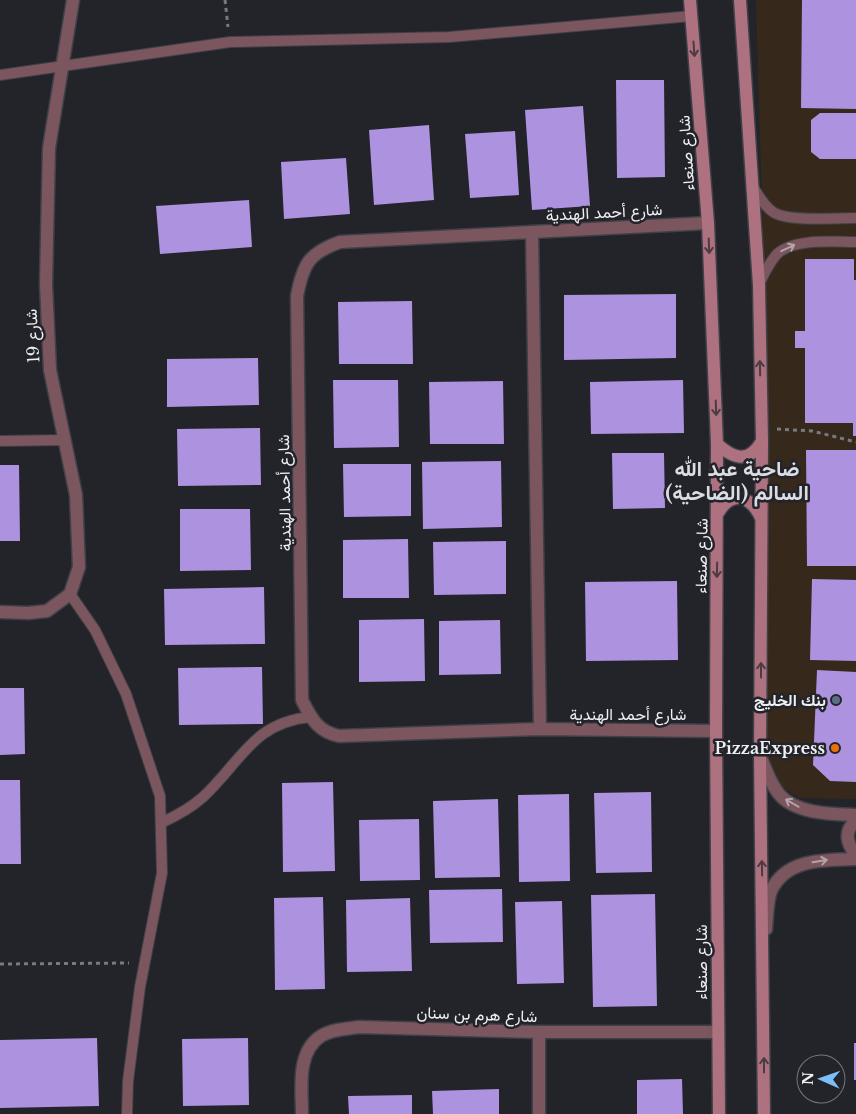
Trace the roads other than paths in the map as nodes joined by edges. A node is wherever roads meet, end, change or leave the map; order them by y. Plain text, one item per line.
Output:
1 (73, 0) edge
2 (690, 0) edge
3 (740, 0) edge
4 (692, 16) junction
5 (62, 66) junction
6 (0, 75) edge
7 (754, 187) junction
8 (856, 218) edge
9 (708, 223) junction
10 (532, 232) junction
11 (856, 242) edge
12 (759, 285) junction
13 (762, 435) junction
14 (65, 440) junction
15 (0, 441) edge
16 (717, 444) junction
17 (718, 513) junction
18 (761, 518) junction
19 (70, 594) junction
20 (0, 612) edge
21 (311, 717) junction
22 (540, 729) junction
23 (716, 730) junction
24 (760, 755) junction
25 (856, 815) edge
26 (856, 821) edge
27 (161, 823) junction
28 (856, 855) edge
29 (856, 859) edge
30 (763, 949) junction
31 (539, 1032) junction
32 (718, 1032) junction
33 (127, 1114) edge
34 (302, 1114) edge
35 (539, 1114) edge
36 (719, 1114) edge
37 (764, 1114) edge

1 - 5 street, شارع 19
2 - 4 main road, شارع صنعاء
3 - 7 main road
4 - 5 lane
4 -> 9 main road, شارع صنعاء
5 - 6 lane
5 - 14 street, شارع 19
7 - 8 lane
7 - 12 main road
9 - 10 street, شارع أحمد الهندية
9 -> 16 main road, شارع صنعاء
10 - 21 street, شارع أحمد الهندية
10 - 22 street, شارع أحمد الهندية
12 -> 11 lane
13 -> 12 main road
13 - 16 main road
13 - 18 main road
14 - 15 lane
14 - 19 street, شارع 19
16 - 17 main road, شارع صنعاء
17 - 18 main road
17 -> 23 main road, شارع صنعاء
24 -> 18 main road
19 - 20 street
19 - 27 lane
21 - 22 street, شارع أحمد الهندية
21 - 27 lane
22 - 23 street, شارع أحمد الهندية
23 - 32 main road, شارع صنعاء
25 -> 24 street
30 -> 24 main road
26 - 28 street
27 - 33 lane
30 -> 29 street
37 -> 30 main road
31 - 32 street, شارع هرم بن سنان
31 - 34 street, شارع هرم بن سنان
31 - 35 street
32 - 36 main road, شارع صنعاء

